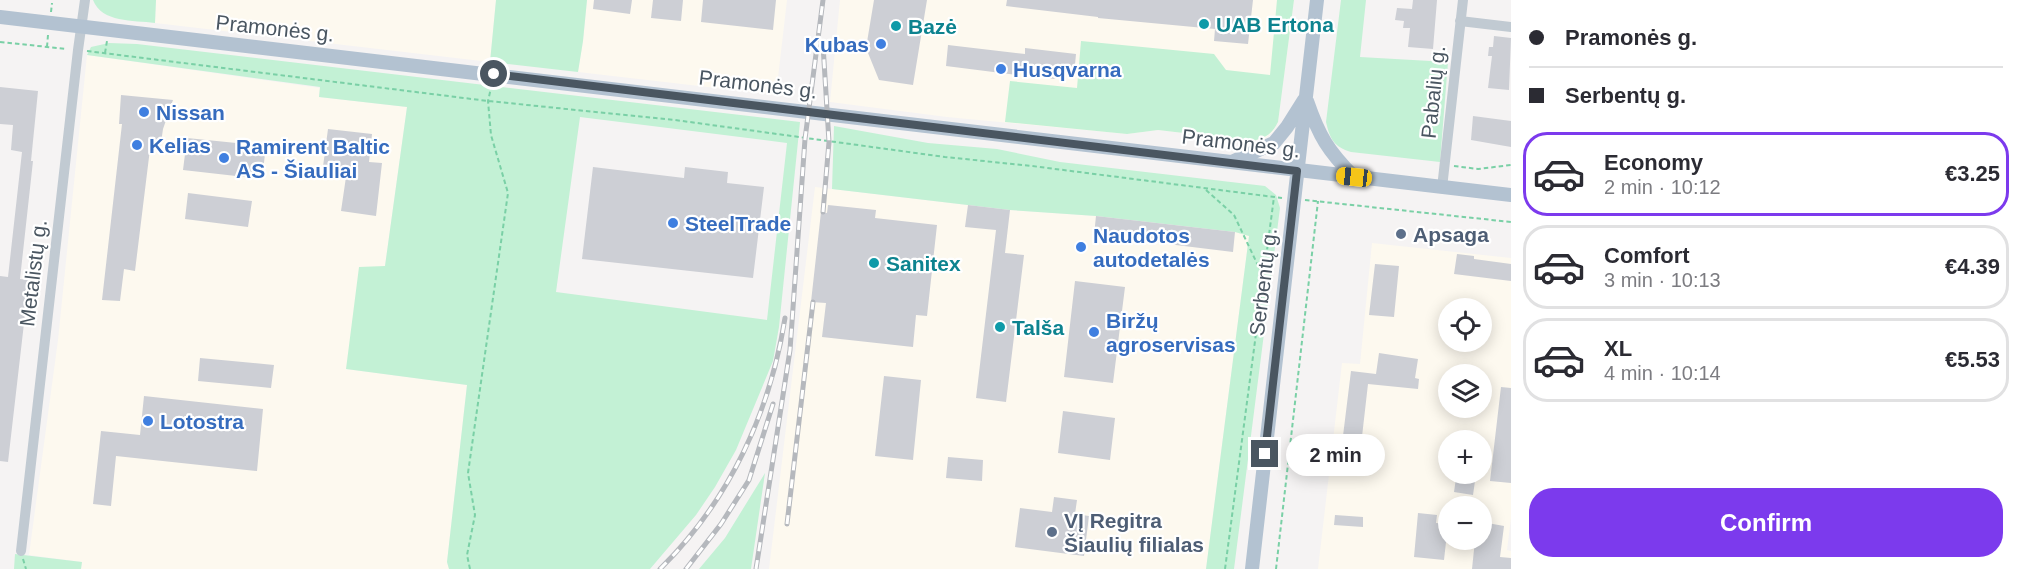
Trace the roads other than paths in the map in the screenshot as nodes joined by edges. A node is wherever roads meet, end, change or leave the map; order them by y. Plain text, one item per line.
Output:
1 (85, 0) edge
2 (1317, 0) edge
3 (1462, 0) edge
4 (0, 17) edge
5 (1460, 21) junction
6 (82, 26) junction
7 (1511, 27) edge
8 (1306, 98) junction
9 (1230, 163) junction
10 (1297, 171) junction
11 (1354, 177) junction
12 (1442, 188) junction
13 (1511, 195) edge
14 (21, 551) dead end
15 (1252, 569) edge

1 - 6 street, Metalistų g.
2 - 8 main road, Serbentų g.
3 - 5 street, Pabalių g.
4 - 6 main road, Pramonės g.
5 - 7 street
5 - 12 street, Pabalių g.
6 - 9 main road, Pramonės g.
6 - 14 street, Metalistų g.
8 - 9 main road
8 - 10 main road, Serbentų g.
8 - 11 main road
9 - 10 main road, Pramonės g.
10 - 11 main road, Pramonės g.
10 - 15 main road, Serbentų g.
11 - 12 main road, Pramonės g.
12 - 13 main road, Pramonės g.

